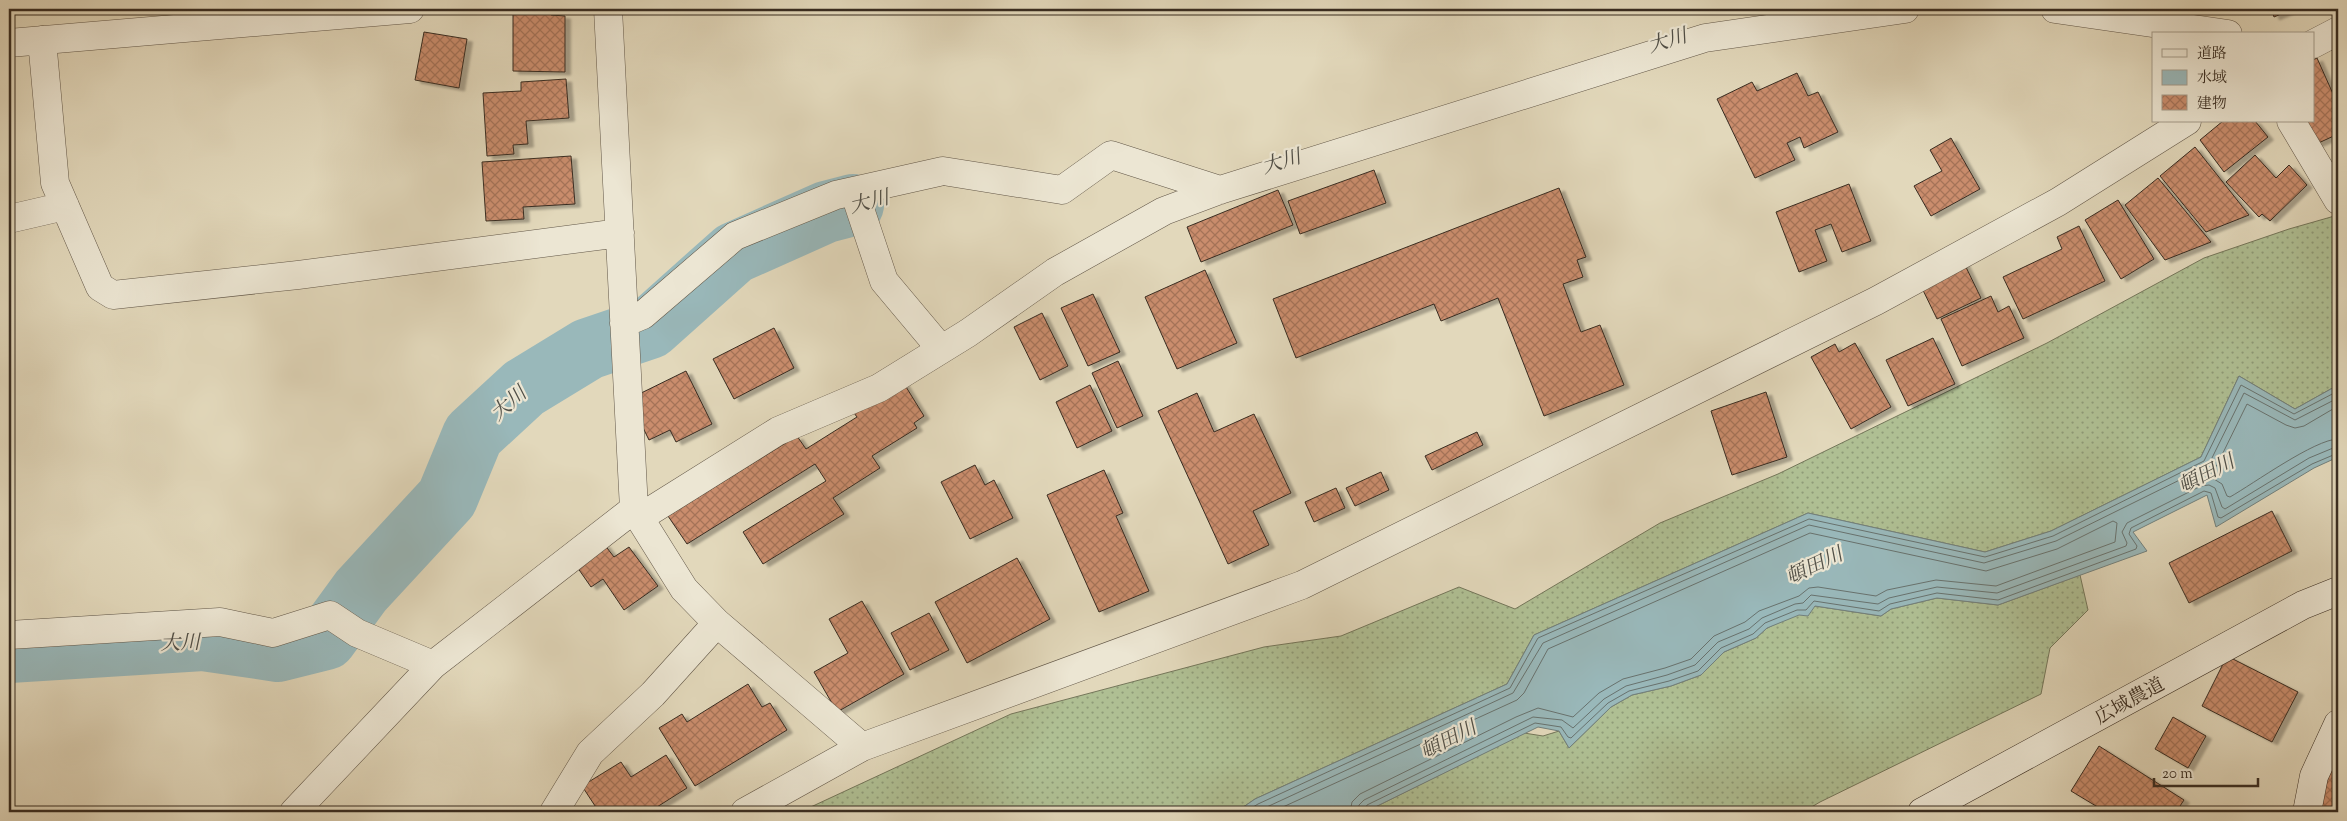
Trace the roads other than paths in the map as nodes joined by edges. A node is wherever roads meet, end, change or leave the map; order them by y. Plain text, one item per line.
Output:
1 (410, 9) edge
2 (608, 9) edge
3 (1905, 9) edge
4 (2055, 9) edge
5 (2338, 31) edge
6 (2214, 32) edge
7 (42, 40) junction
8 (9, 43) edge
9 (2314, 43) edge
10 (2185, 122) edge
11 (2292, 122) edge
12 (1220, 190) junction
13 (854, 191) junction
14 (2338, 200) edge
15 (66, 206) junction
16 (9, 219) edge
17 (620, 233) junction
18 (624, 323) junction
19 (941, 349) junction
20 (637, 514) junction
21 (2338, 591) edge
22 (717, 623) junction
23 (9, 635) edge
24 (433, 665) junction
25 (2338, 724) edge
26 (862, 747) junction
27 (294, 812) edge
28 (554, 812) edge
29 (744, 812) edge
30 (1922, 812) edge
31 (2307, 812) edge

1 - 7 street
2 - 17 street
3 - 12 street
4 - 6 street
5 - 9 street
7 - 8 street
7 - 15 street
10 - 26 street
11 - 14 street
12 - 13 street
12 - 19 street
13 - 18 street
13 - 19 street
15 - 16 street
15 - 17 street
17 - 18 street
18 - 20 street
19 - 20 street
20 - 22 street
20 - 24 street
21 - 30 street, 広域農道
22 - 26 street
22 - 28 street
23 - 24 street
24 - 27 street
25 - 31 street
26 - 29 street

